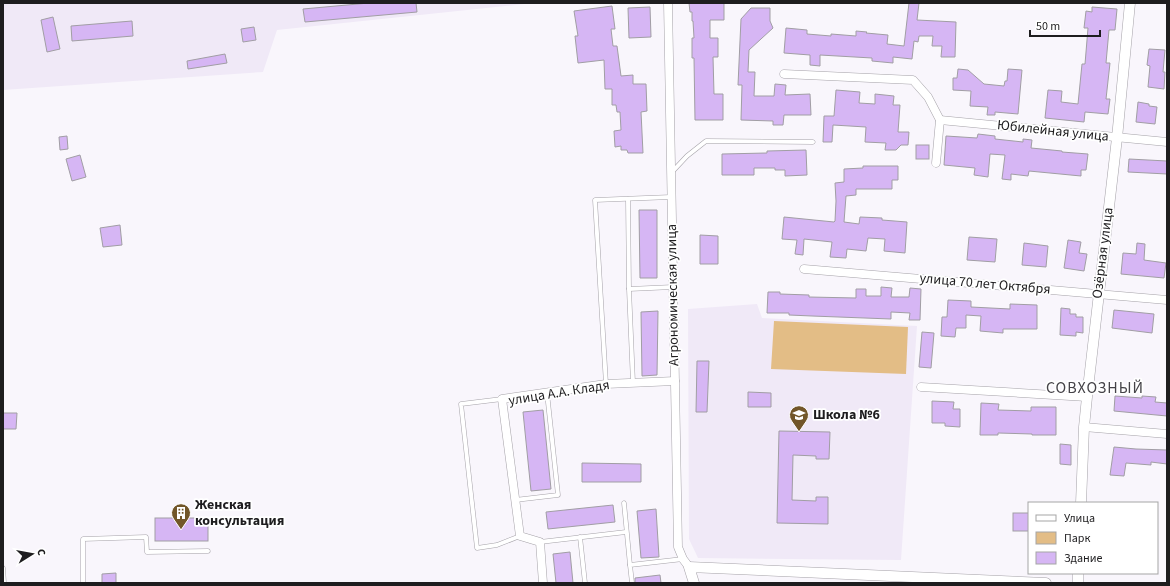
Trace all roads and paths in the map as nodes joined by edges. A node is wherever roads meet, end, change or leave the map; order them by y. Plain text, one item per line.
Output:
1 (668, 3) edge
2 (1130, 3) edge
3 (784, 74) dead end
4 (940, 120) junction
5 (1117, 138) junction
6 (813, 142) dead end
7 (1167, 142) edge
8 (936, 163) dead end
9 (670, 174) junction
10 (671, 197) junction
11 (628, 199) junction
12 (804, 269) dead end
13 (673, 287) junction
14 (629, 289) junction
15 (1098, 294) junction
16 (1167, 300) edge
17 (675, 382) junction
18 (633, 383) junction
19 (606, 384) junction
20 (921, 387) dead end
21 (547, 393) junction
22 (1086, 396) junction
23 (502, 399) junction
24 (1084, 427) junction
25 (1167, 434) edge
26 (515, 500) junction
27 (1081, 502) edge
28 (624, 503) dead end
29 (626, 532) junction
30 (520, 536) junction
31 (580, 537) junction
32 (540, 542) junction
33 (208, 551) dead end
34 (686, 563) junction
35 (630, 565) junction
36 (3, 568) edge
37 (4, 583) edge
38 (83, 583) edge
39 (543, 583) edge
40 (586, 583) edge
41 (632, 583) edge
42 (694, 583) edge
43 (1046, 583) edge

1 - 9 street, Агрономическая улица
2 - 5 street, Озёрная улица
3 - 4 street
4 - 5 street, Юбилейная улица
4 - 8 street
5 - 7 street, Юбилейная улица
5 - 15 street, Озёрная улица
6 - 9 lane
9 - 10 street, Агрономическая улица
10 - 11 lane
10 - 13 street, Агрономическая улица
11 - 14 lane
11 - 19 lane
12 - 15 street, улица 70 лет Октября
13 - 14 lane
13 - 17 street, Агрономическая улица
14 - 18 lane
15 - 16 street, улица 70 лет Октября
15 - 22 street, Озёрная улица
17 - 18 street, улица А.А. Кладя
17 - 34 street, Агрономическая улица
18 - 19 street, улица А.А. Кладя
19 - 21 street, улица А.А. Кладя
20 - 22 street
21 - 23 street, улица А.А. Кладя
21 - 26 lane
22 - 24 street, Озёрная улица
23 - 26 street, улица А.А. Кладя
23 - 30 lane
24 - 25 street
24 - 27 street, Озёрная улица
26 - 30 street, улица А.А. Кладя
28 - 29 lane
29 - 31 lane
29 - 35 lane
30 - 32 street
31 - 32 lane
31 - 40 lane
32 - 39 street
33 - 38 lane
34 - 35 lane
34 - 42 street, Агрономическая улица
34 - 43 street
35 - 41 lane
36 - 37 lane

